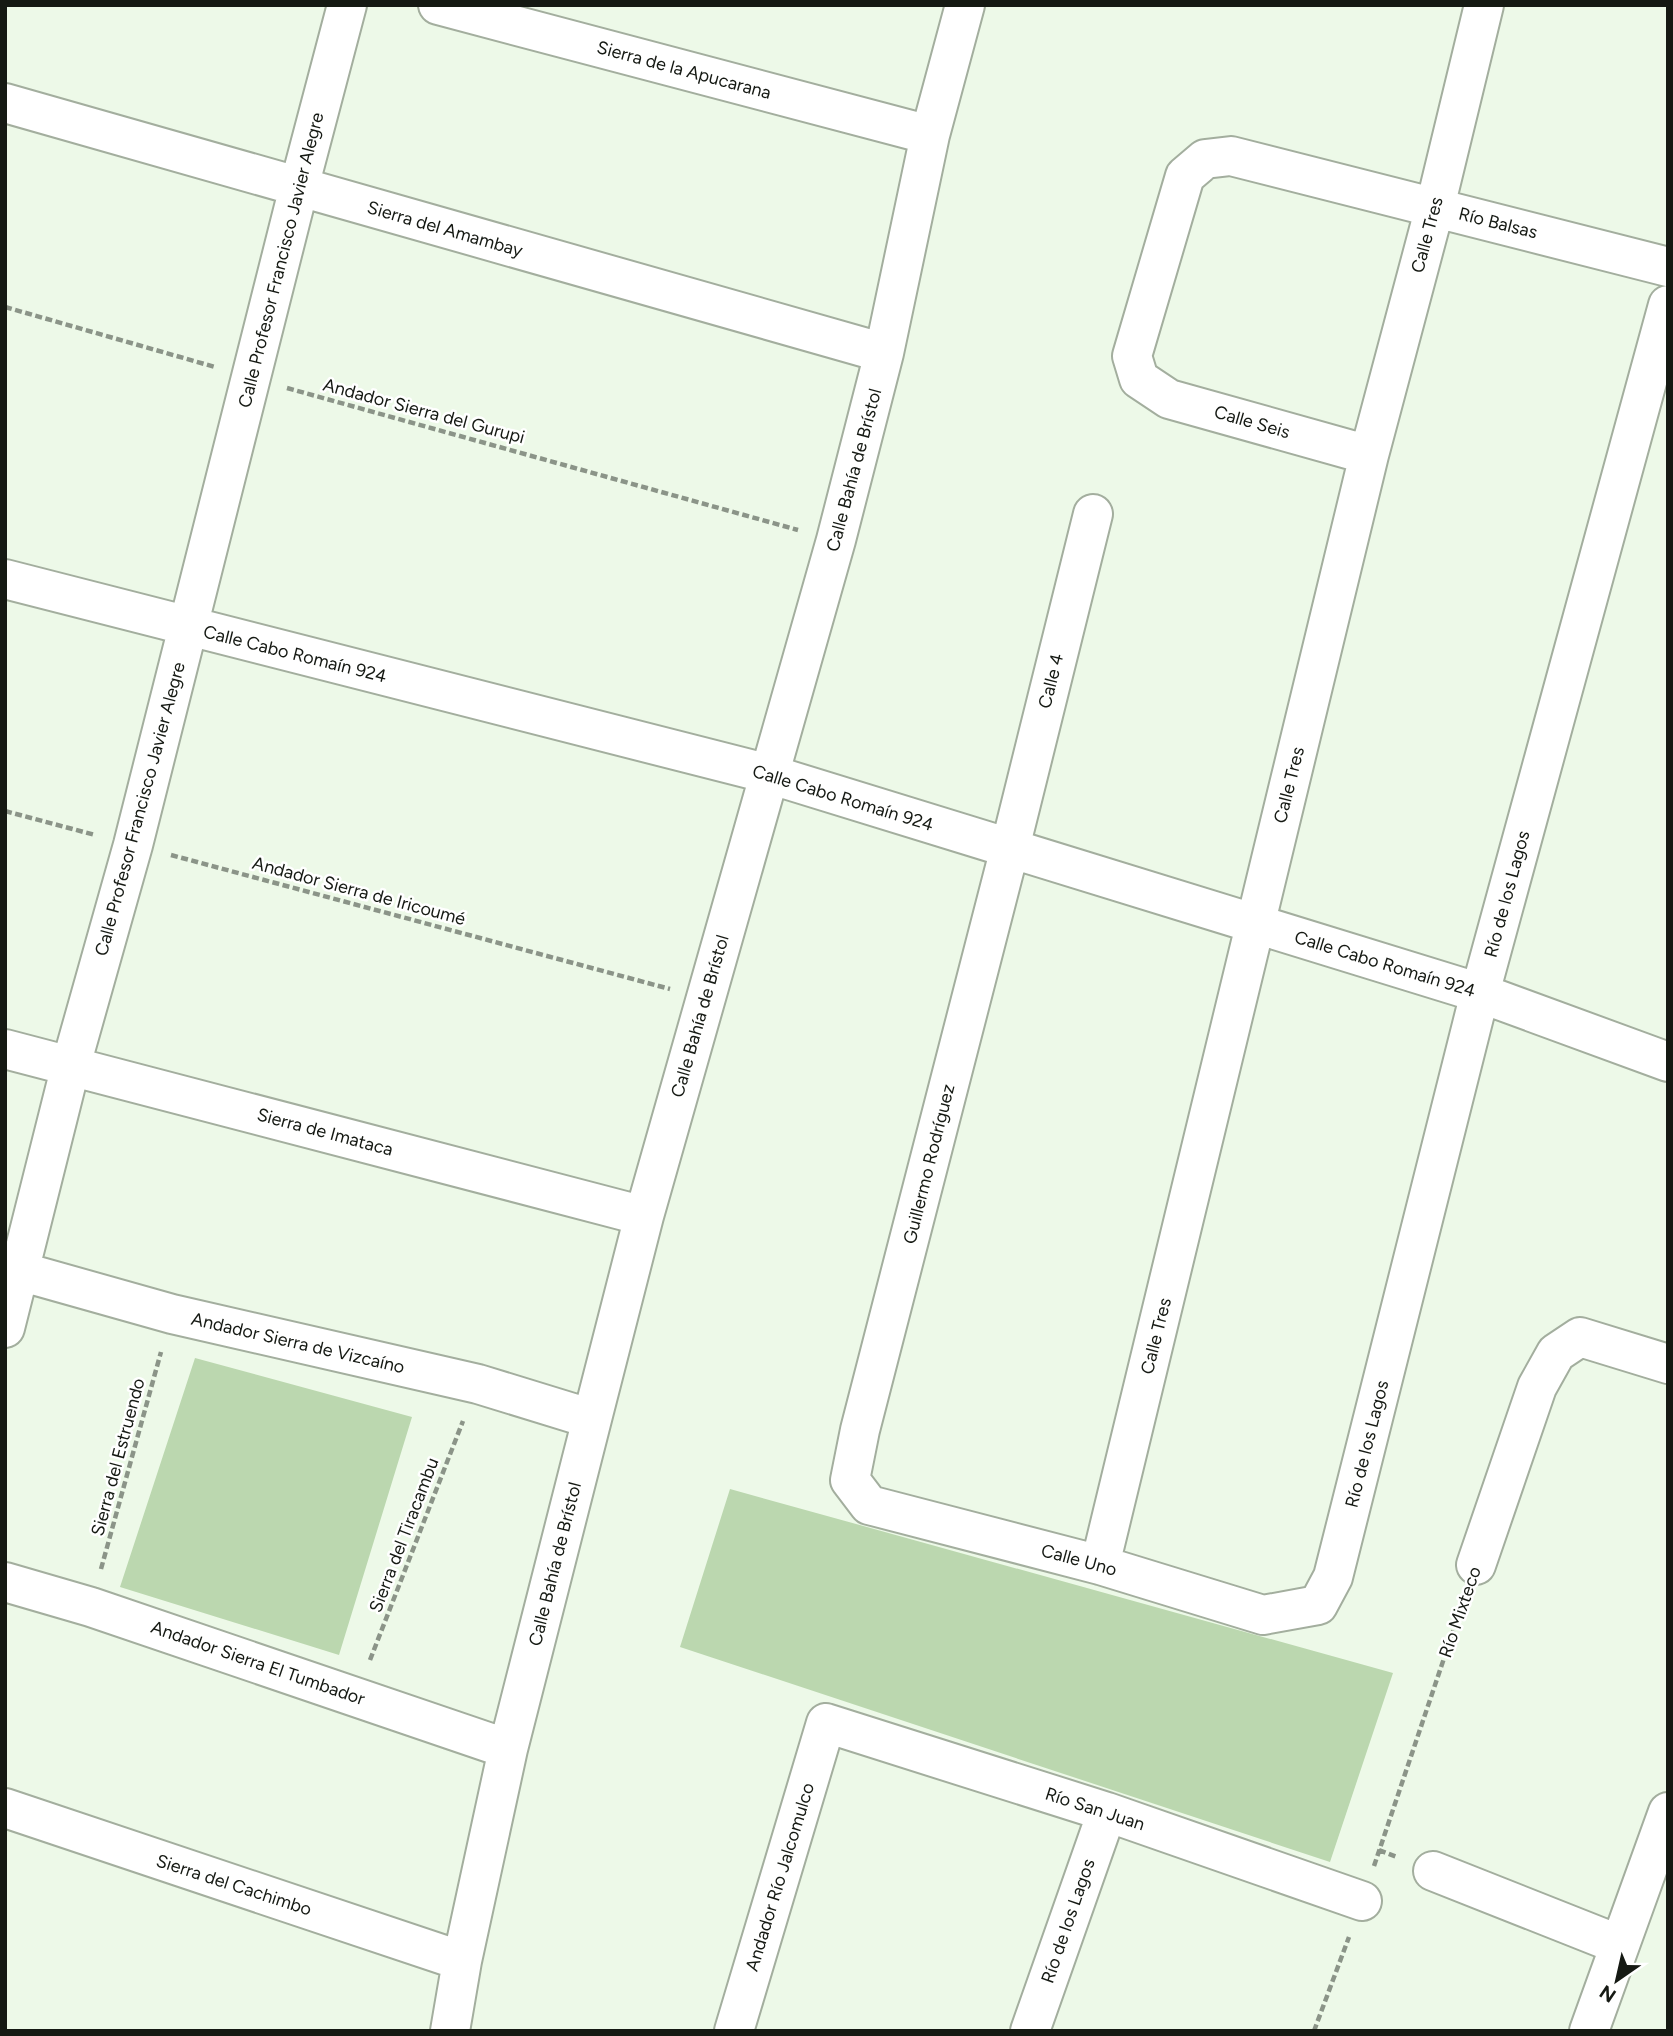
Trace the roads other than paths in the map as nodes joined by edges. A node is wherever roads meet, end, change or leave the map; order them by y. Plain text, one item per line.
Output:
1 (347, 5) edge
2 (438, 5) edge
3 (965, 5) edge
4 (1484, 5) edge
5 (5, 103) edge
6 (930, 135) junction
7 (299, 187) junction
8 (1435, 207) junction
9 (1668, 267) edge
10 (1668, 306) edge
11 (884, 353) junction
12 (1139, 379) joint
13 (1369, 455) junction
14 (1093, 514) dead end
15 (5, 579) edge
16 (187, 627) junction
17 (769, 774) junction
18 (1010, 848) junction
19 (1256, 924) junction
20 (1480, 993) junction
21 (5, 1049) edge
22 (1668, 1062) edge
23 (71, 1065) junction
24 (644, 1216) junction
25 (12, 1268) edge
26 (5, 1328) edge
27 (1668, 1364) edge
28 (592, 1419) junction
29 (850, 1480) joint
30 (1100, 1565) junction
31 (1476, 1565) road end
32 (5, 1582) edge
33 (1318, 1605) joint
34 (826, 1723) joint
35 (508, 1749) junction
36 (5, 1808) edge
37 (1107, 1812) junction
38 (1668, 1812) edge
39 (1433, 1871) dead end
40 (1362, 1901) road end
41 (1620, 1945) junction
42 (463, 1961) junction
43 (450, 2031) edge
44 (734, 2031) edge
45 (1030, 2031) edge
46 (1589, 2031) edge

1 - 7 street, Calle Profesor Francisco Javier Alegre
2 - 6 street, Sierra de la Apucarana
3 - 6 street, Calle Bahía de Brístol
4 - 8 street, Calle Tres
5 - 7 street, Sierra del Amambay
6 - 11 street, Calle Bahía de Brístol
7 - 11 street, Sierra del Amambay
7 - 16 street, Calle Profesor Francisco Javier Alegre
8 - 9 street, Río Balsas
8 - 12 street, Río Balsas
8 - 13 street, Calle Tres
10 - 20 street, Río de los Lagos
11 - 17 street, Calle Bahía de Brístol
12 - 13 street, Calle Seis
13 - 19 street, Calle Tres
14 - 18 street, Calle 4
15 - 16 street, Calle Cabo Romaín 924
16 - 17 street, Calle Cabo Romaín 924
16 - 23 street, Calle Profesor Francisco Javier Alegre
17 - 18 street, Calle Cabo Romaín 924
17 - 24 street, Calle Bahía de Brístol
18 - 19 street, Calle Cabo Romaín 924
18 - 29 street, Guillermo Rodríguez
19 - 20 street, Calle Cabo Romaín 924
19 - 30 street, Calle Tres
20 - 22 street, Calle Cabo Romaín 924
20 - 33 street, Río de los Lagos
21 - 23 street, Sierra de Imataca
23 - 24 street, Sierra de Imataca
23 - 25 street, Calle Profesor Francisco Javier Alegre
24 - 28 street, Calle Bahía de Brístol
25 - 26 street, Calle Profesor Francisco Javier Alegre
25 - 28 street, Andador Sierra de Vizcaíno
27 - 31 street, Río Mixteco
28 - 35 street, Calle Bahía de Brístol
29 - 30 street, Calle Uno
30 - 33 street, Calle Uno
32 - 35 street, Andador Sierra El Tumbador
34 - 37 street, Río San Juan
34 - 44 street, Andador Río Jalcomulco
35 - 42 street, Calle Bahía de Brístol
36 - 42 street, Sierra del Cachimbo
37 - 40 street, Río San Juan
37 - 45 street, Río de los Lagos
38 - 41 street
39 - 41 street
41 - 46 street
42 - 43 street, Calle Bahía de Brístol

